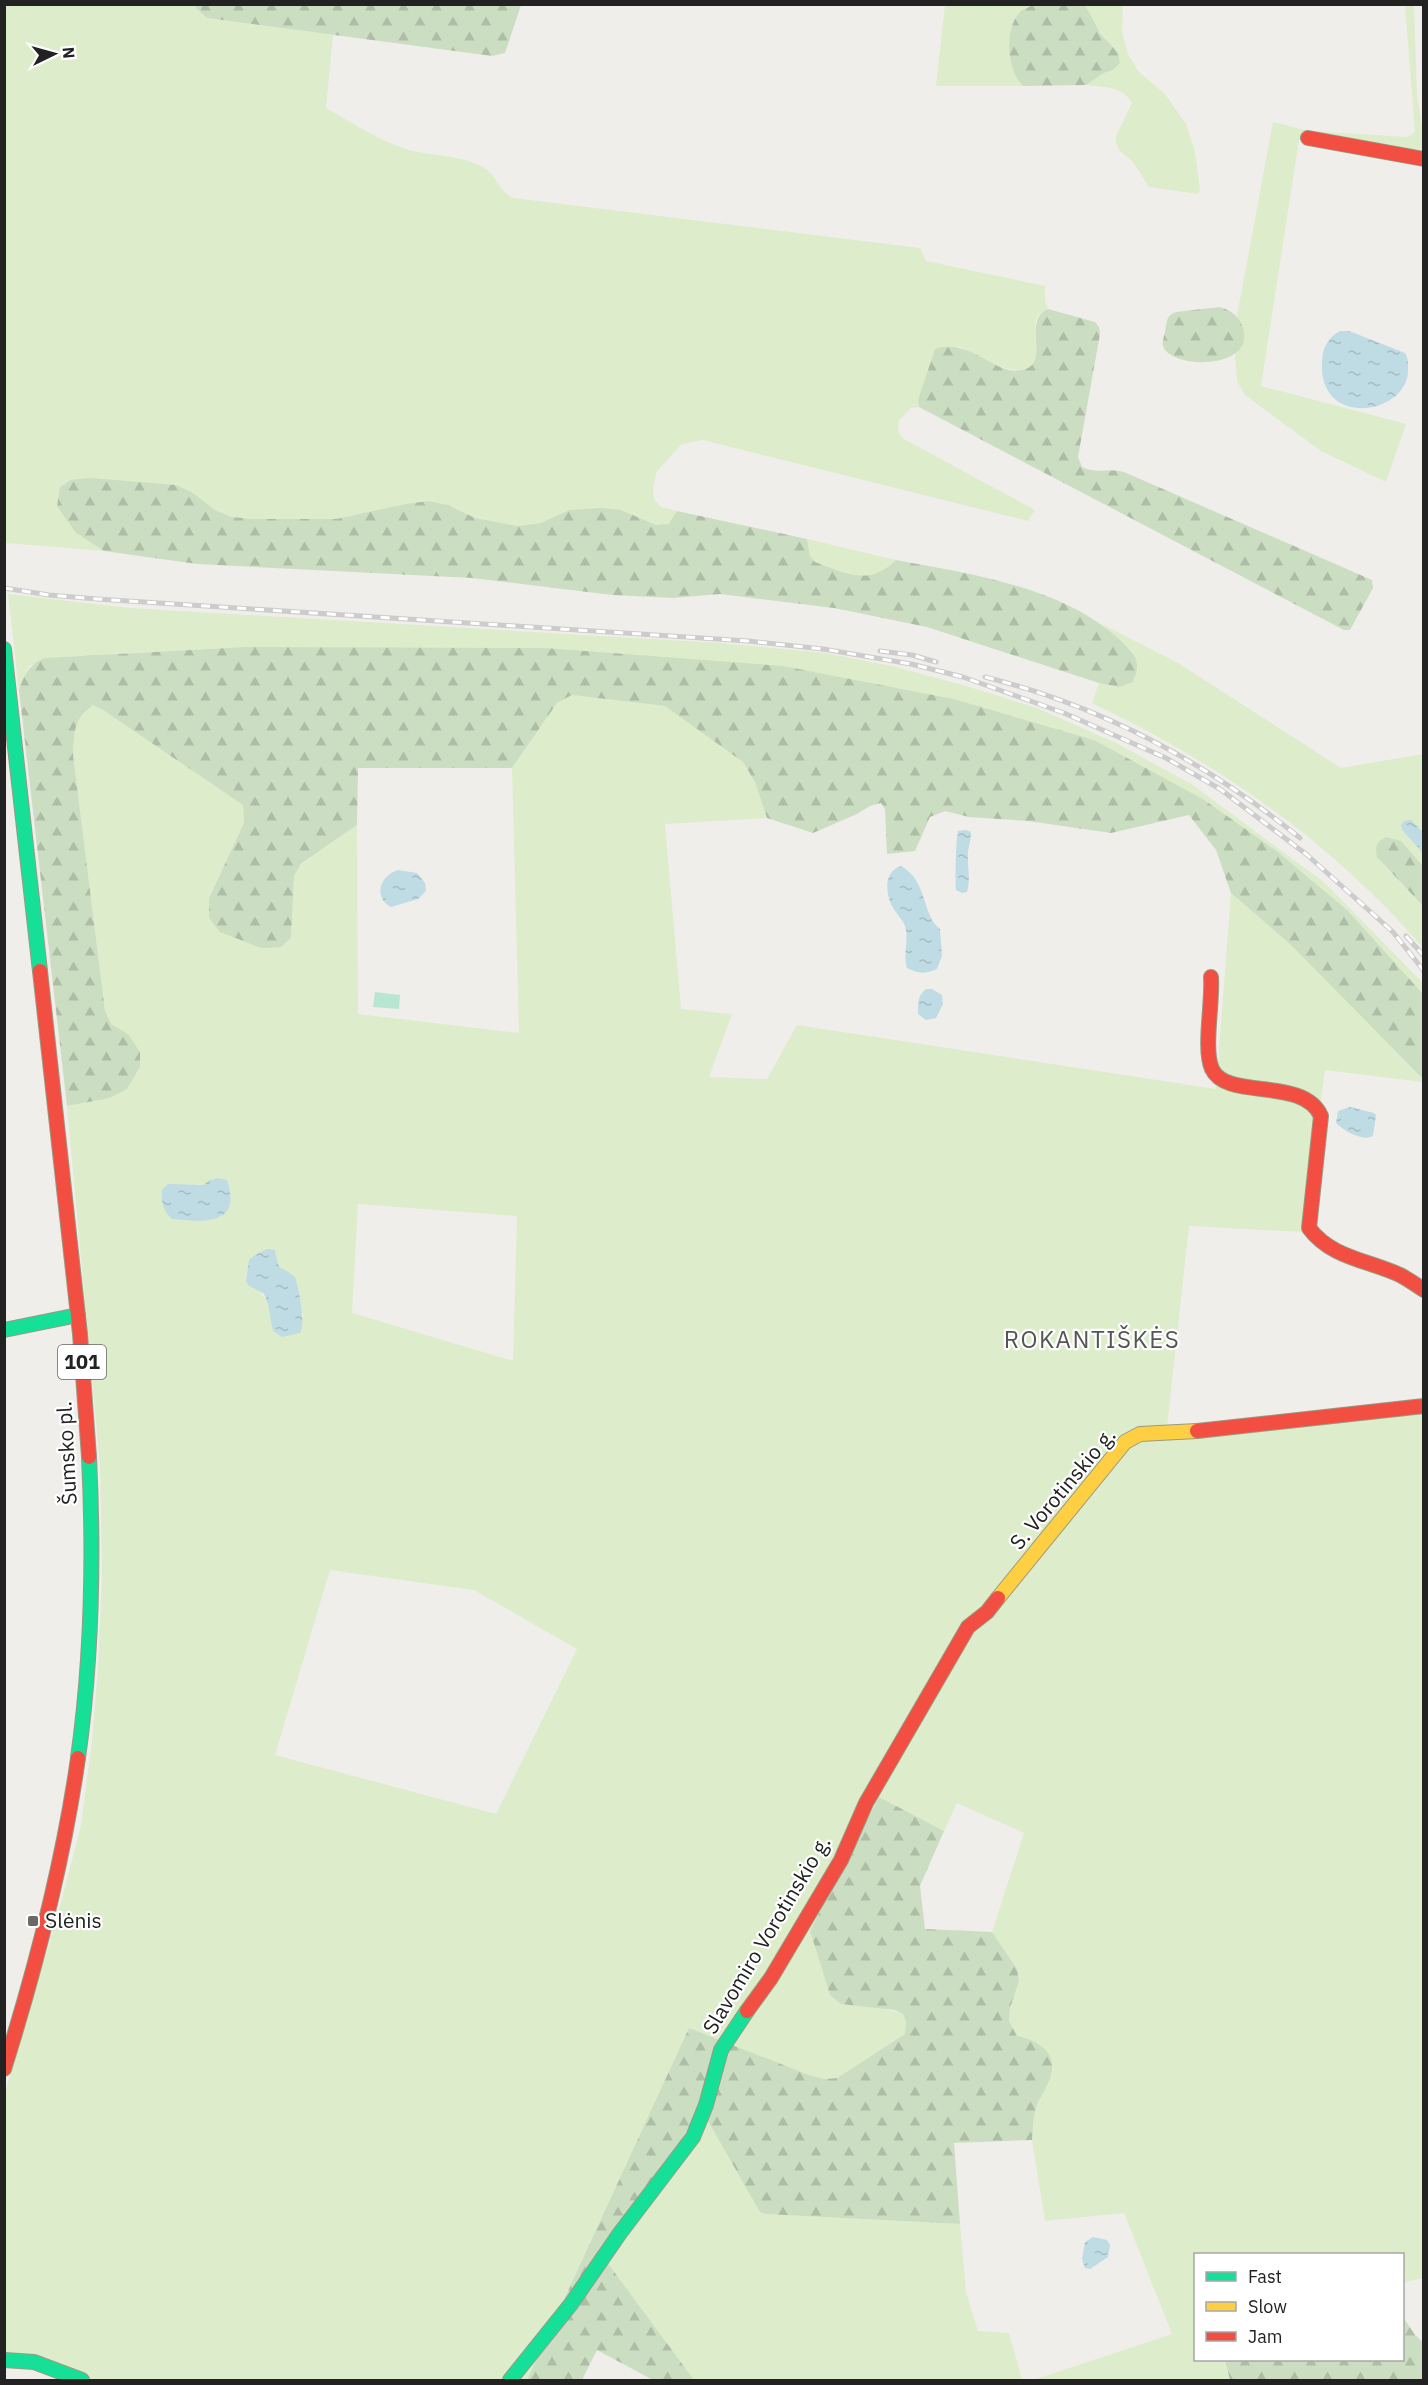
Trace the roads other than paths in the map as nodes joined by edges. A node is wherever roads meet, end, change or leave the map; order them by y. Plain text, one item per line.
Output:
1 (1308, 138) dead end
2 (1424, 159) edge
3 (4, 649) edge
4 (1211, 977) dead end
5 (1424, 1290) edge
6 (78, 1315) junction
7 (4, 1330) edge
8 (1424, 1406) edge
9 (882, 1778) joint
10 (4, 2069) edge
11 (4, 2360) edge
12 (82, 2380) edge
13 (510, 2380) edge

1 - 2 street
3 - 6 street, Šumsko pl. / 101
4 - 5 street
6 - 7 street
6 - 10 street, Šumsko pl. / 101
8 - 9 street, S. Vorotinskio g.
9 - 13 street, Slavomiro Vorotinskio g.
11 - 12 street

